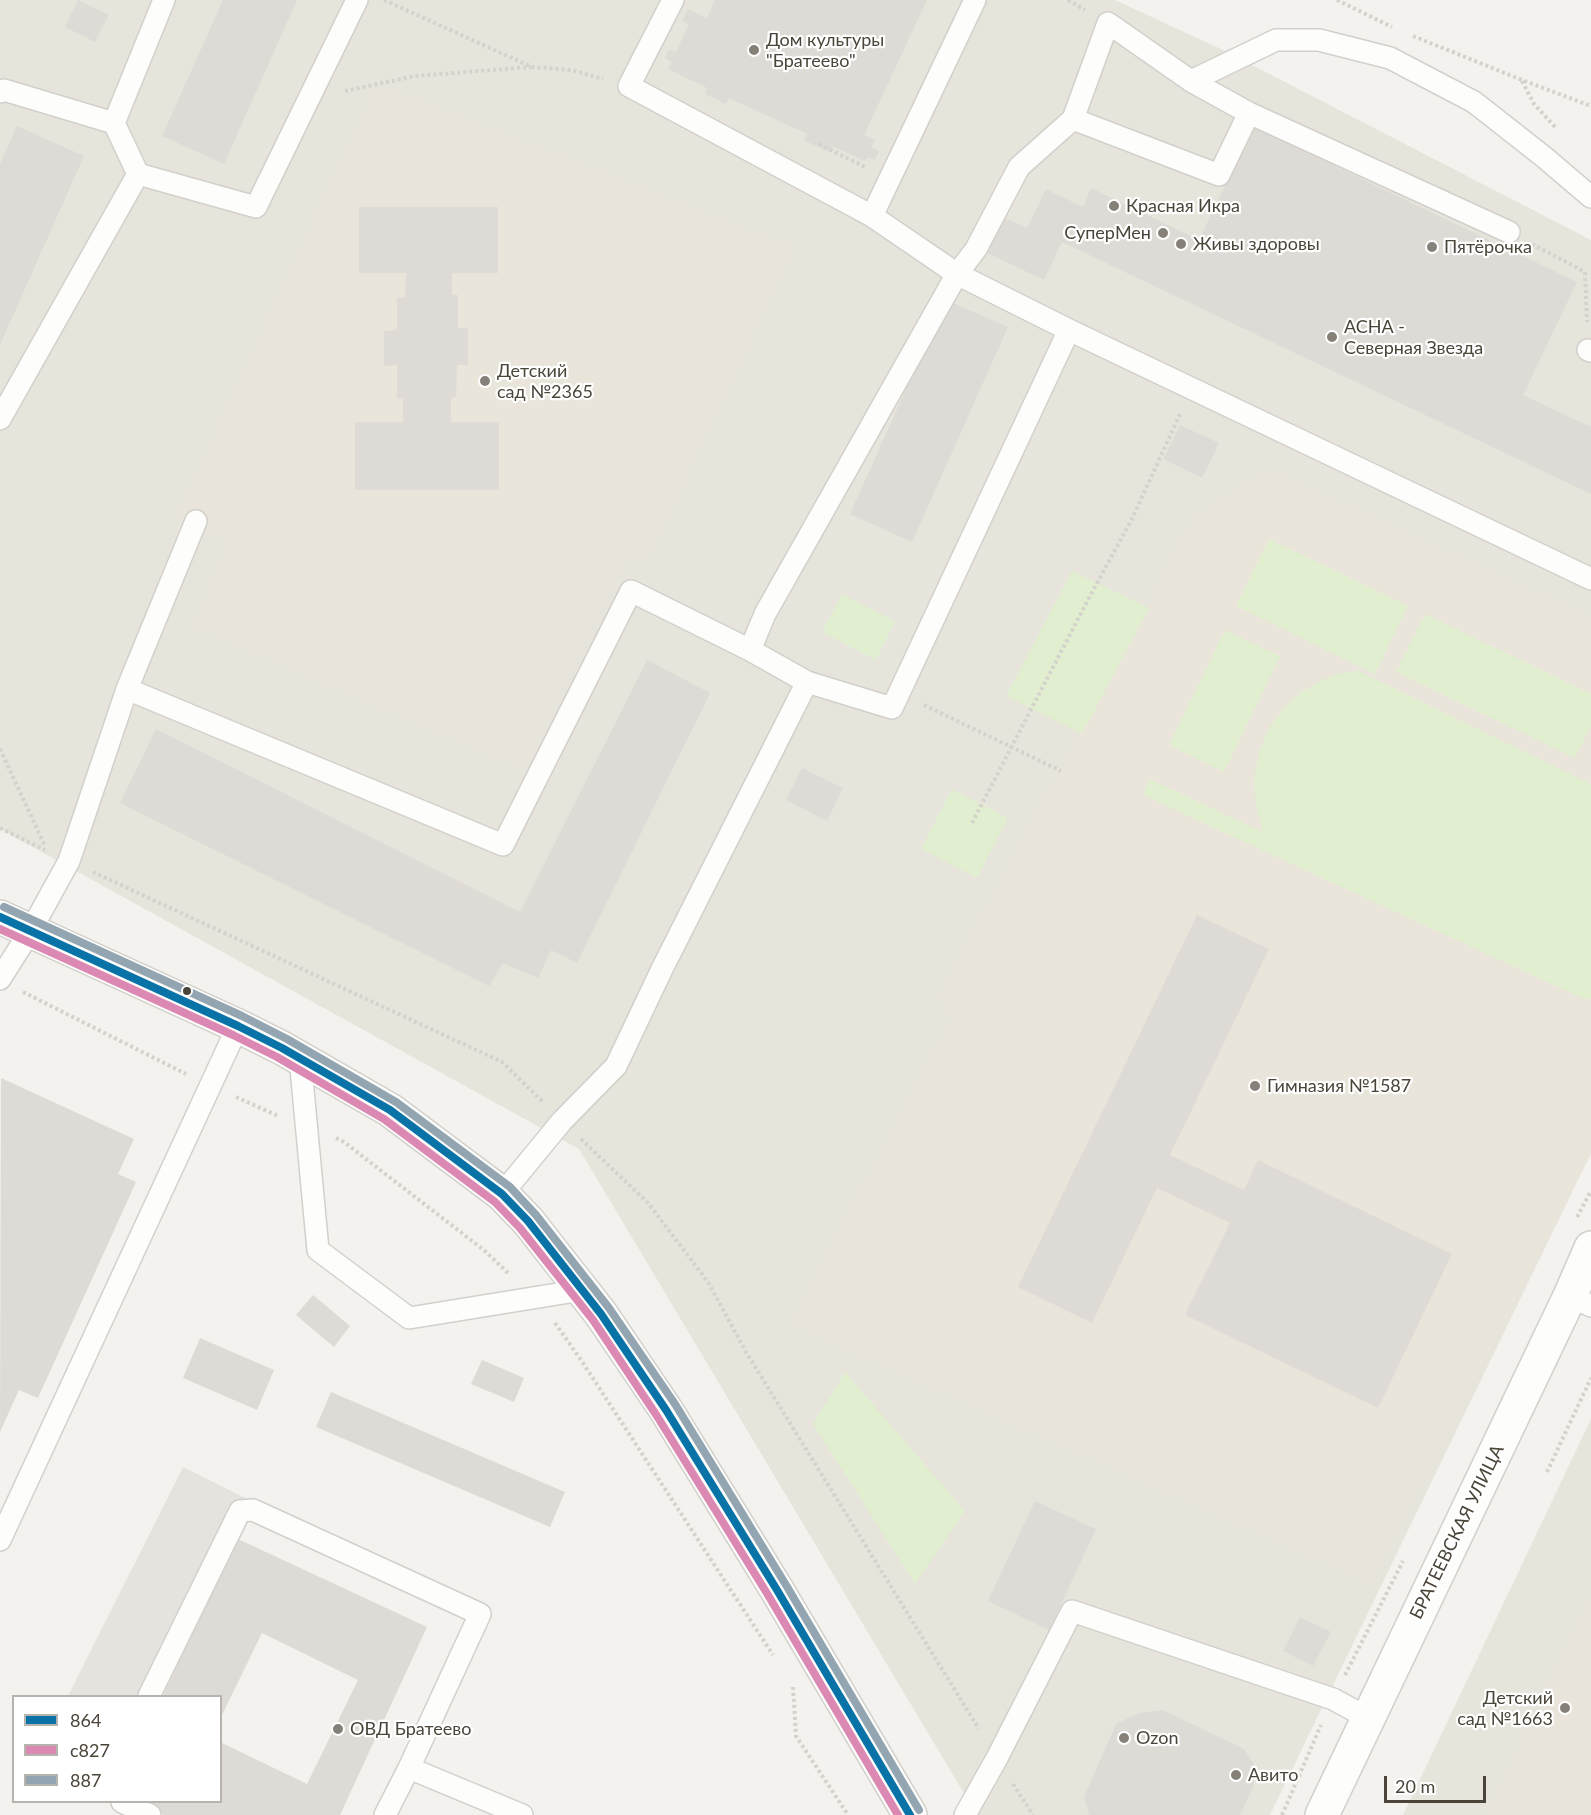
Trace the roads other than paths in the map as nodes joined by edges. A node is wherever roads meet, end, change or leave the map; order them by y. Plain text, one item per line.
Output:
1 (164, 0) edge
2 (357, 0) edge
3 (673, 0) edge
4 (975, 0) edge
5 (1191, 81) junction
6 (0, 92) edge
7 (1249, 113) junction
8 (1073, 119) junction
9 (114, 123) junction
10 (138, 174) junction
11 (1591, 197) edge
12 (872, 216) junction
13 (1509, 231) road end
14 (957, 274) junction
15 (1069, 330) junction
16 (0, 419) edge
17 (196, 521) dead end
18 (1591, 579) edge
19 (750, 650) junction
20 (807, 682) junction
21 (127, 689) junction
22 (0, 918) edge
23 (31, 930) junction
24 (0, 979) edge
25 (238, 1026) junction
26 (300, 1058) junction
27 (502, 1194) junction
28 (1591, 1248) edge
29 (582, 1290) junction
30 (1581, 1301) edge
31 (0, 1540) edge
32 (150, 1695) edge
33 (1368, 1718) junction
34 (409, 1768) junction
35 (124, 1803) edge
36 (150, 1815) edge
37 (385, 1815) edge
38 (522, 1815) edge
39 (910, 1815) edge
40 (965, 1815) edge
41 (1322, 1815) edge

1 - 9 lane
2 - 10 lane
3 - 12 lane
4 - 12 lane
5 - 7 lane
5 - 8 lane
5 - 11 lane
6 - 9 lane
7 - 8 lane
7 - 13 lane
8 - 14 lane
9 - 10 lane
10 - 16 lane
12 - 14 lane
14 - 15 lane
14 - 19 lane
15 - 18 lane
15 - 20 lane
17 - 21 lane
19 - 20 lane
19 - 21 lane
20 - 27 lane
21 - 23 lane
22 - 23 street
23 - 24 lane
23 - 25 street
25 - 26 street
25 - 31 lane
26 - 27 street
26 - 29 lane
27 - 29 street
28 - 30 street, БРАТЕЕВСКАЯ УЛИЦА
29 - 39 street
30 - 33 street, БРАТЕЕВСКАЯ УЛИЦА
32 - 34 lane
33 - 40 lane
33 - 41 street, БРАТЕЕВСКАЯ УЛИЦА
34 - 37 lane
34 - 38 lane
35 - 36 lane

